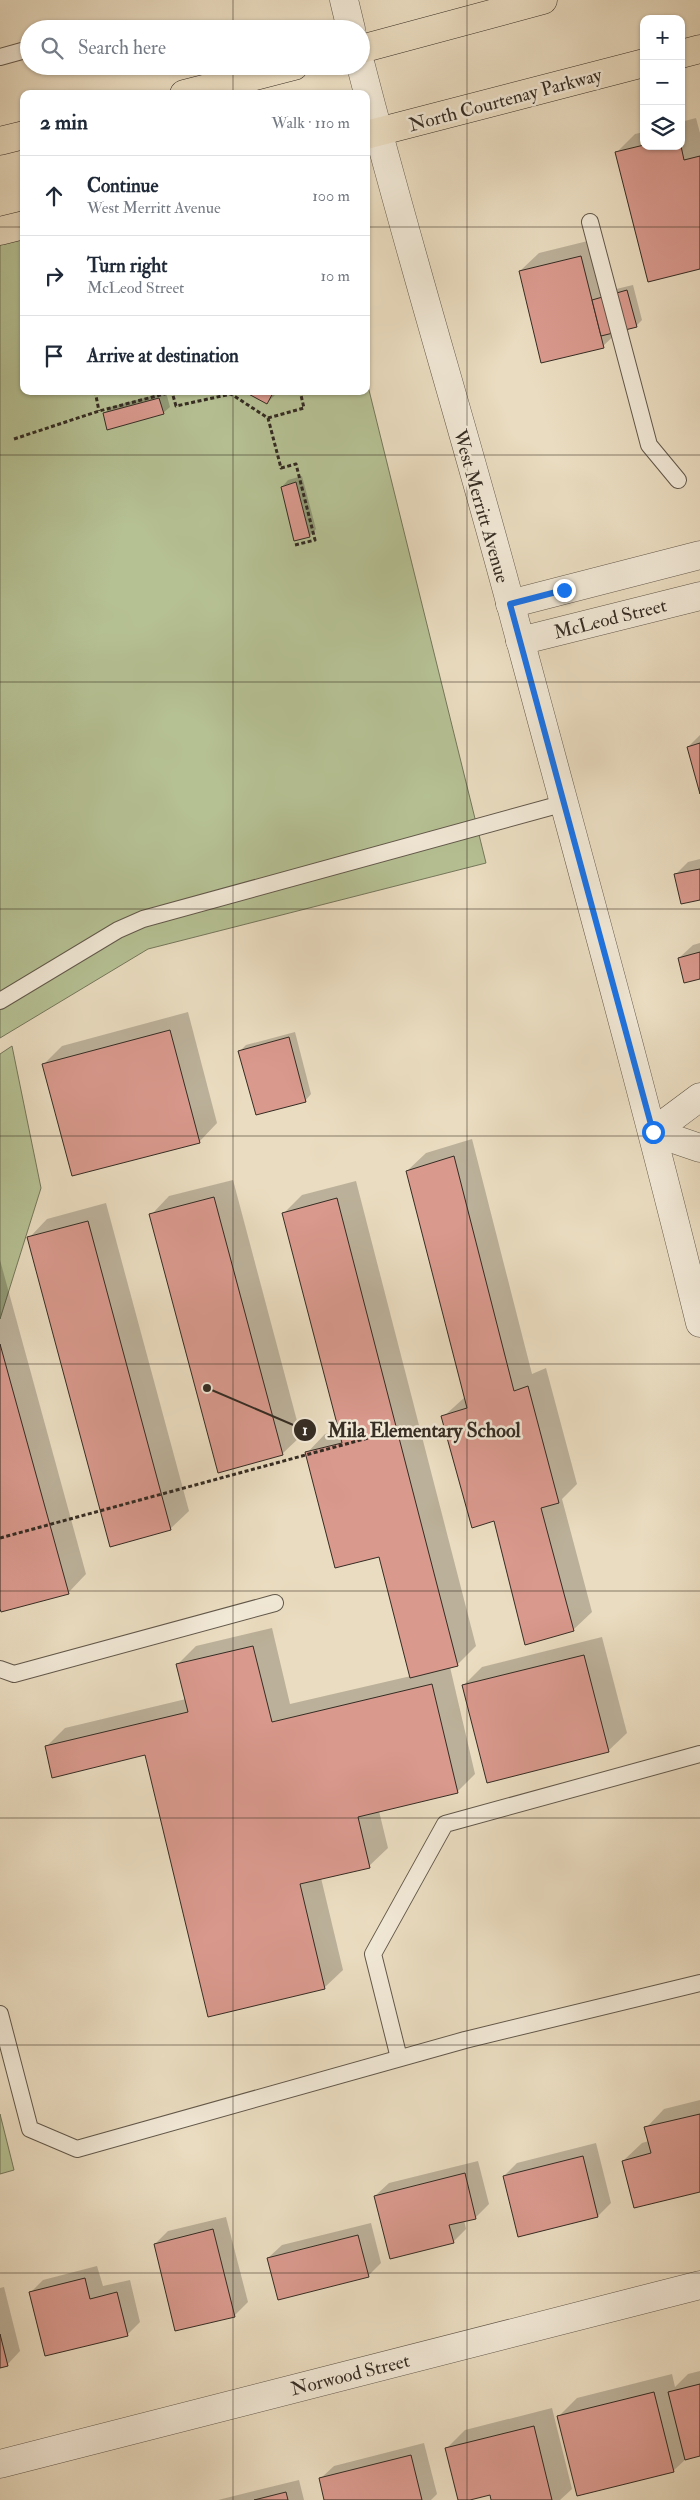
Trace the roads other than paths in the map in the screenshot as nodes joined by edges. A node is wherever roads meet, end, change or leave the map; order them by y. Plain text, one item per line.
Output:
1 (344, 0) edge
2 (543, 0) edge
3 (349, 20) edge
4 (370, 47) edge
5 (700, 49) edge
6 (20, 51) edge
7 (685, 53) edge
8 (0, 57) edge
9 (640, 64) edge
10 (259, 75) edge
11 (362, 75) edge
12 (200, 90) edge
13 (364, 90) edge
14 (372, 134) edge
15 (20, 136) edge
16 (0, 141) edge
17 (590, 222) dead end
18 (20, 226) edge
19 (0, 231) edge
20 (678, 480) dead end
21 (699, 559) edge
22 (700, 596) edge
23 (510, 604) junction
24 (520, 641) junction
25 (566, 803) junction
26 (0, 1001) edge
27 (700, 1097) edge
28 (653, 1132) junction
29 (700, 1148) edge
30 (700, 1323) edge
31 (275, 1603) dead end
32 (0, 1669) edge
33 (700, 1754) edge
34 (700, 1983) edge
35 (0, 2014) edge
36 (400, 2058) junction
37 (700, 2285) edge
38 (0, 2464) edge

1 - 3 street
2 - 4 main road
5 - 7 main road
6 - 8 lane
9 - 14 main road, North Courtenay Parkway
10 - 12 main road
11 - 13 street, West Merritt Avenue
14 - 23 street, West Merritt Avenue
15 - 16 main road
17 - 20 lane
18 - 19 main road
21 - 23 street, McLeod Street
22 - 24 street, McLeod Street
23 - 24 street, West Merritt Avenue
24 - 25 street, West Merritt Avenue
25 - 26 lane
25 - 28 street, West Merritt Avenue
27 - 28 street
28 - 29 street
28 - 30 street, West Merritt Avenue
31 - 32 lane
33 - 36 lane
34 - 36 lane
35 - 36 lane
37 - 38 street, Norwood Street

